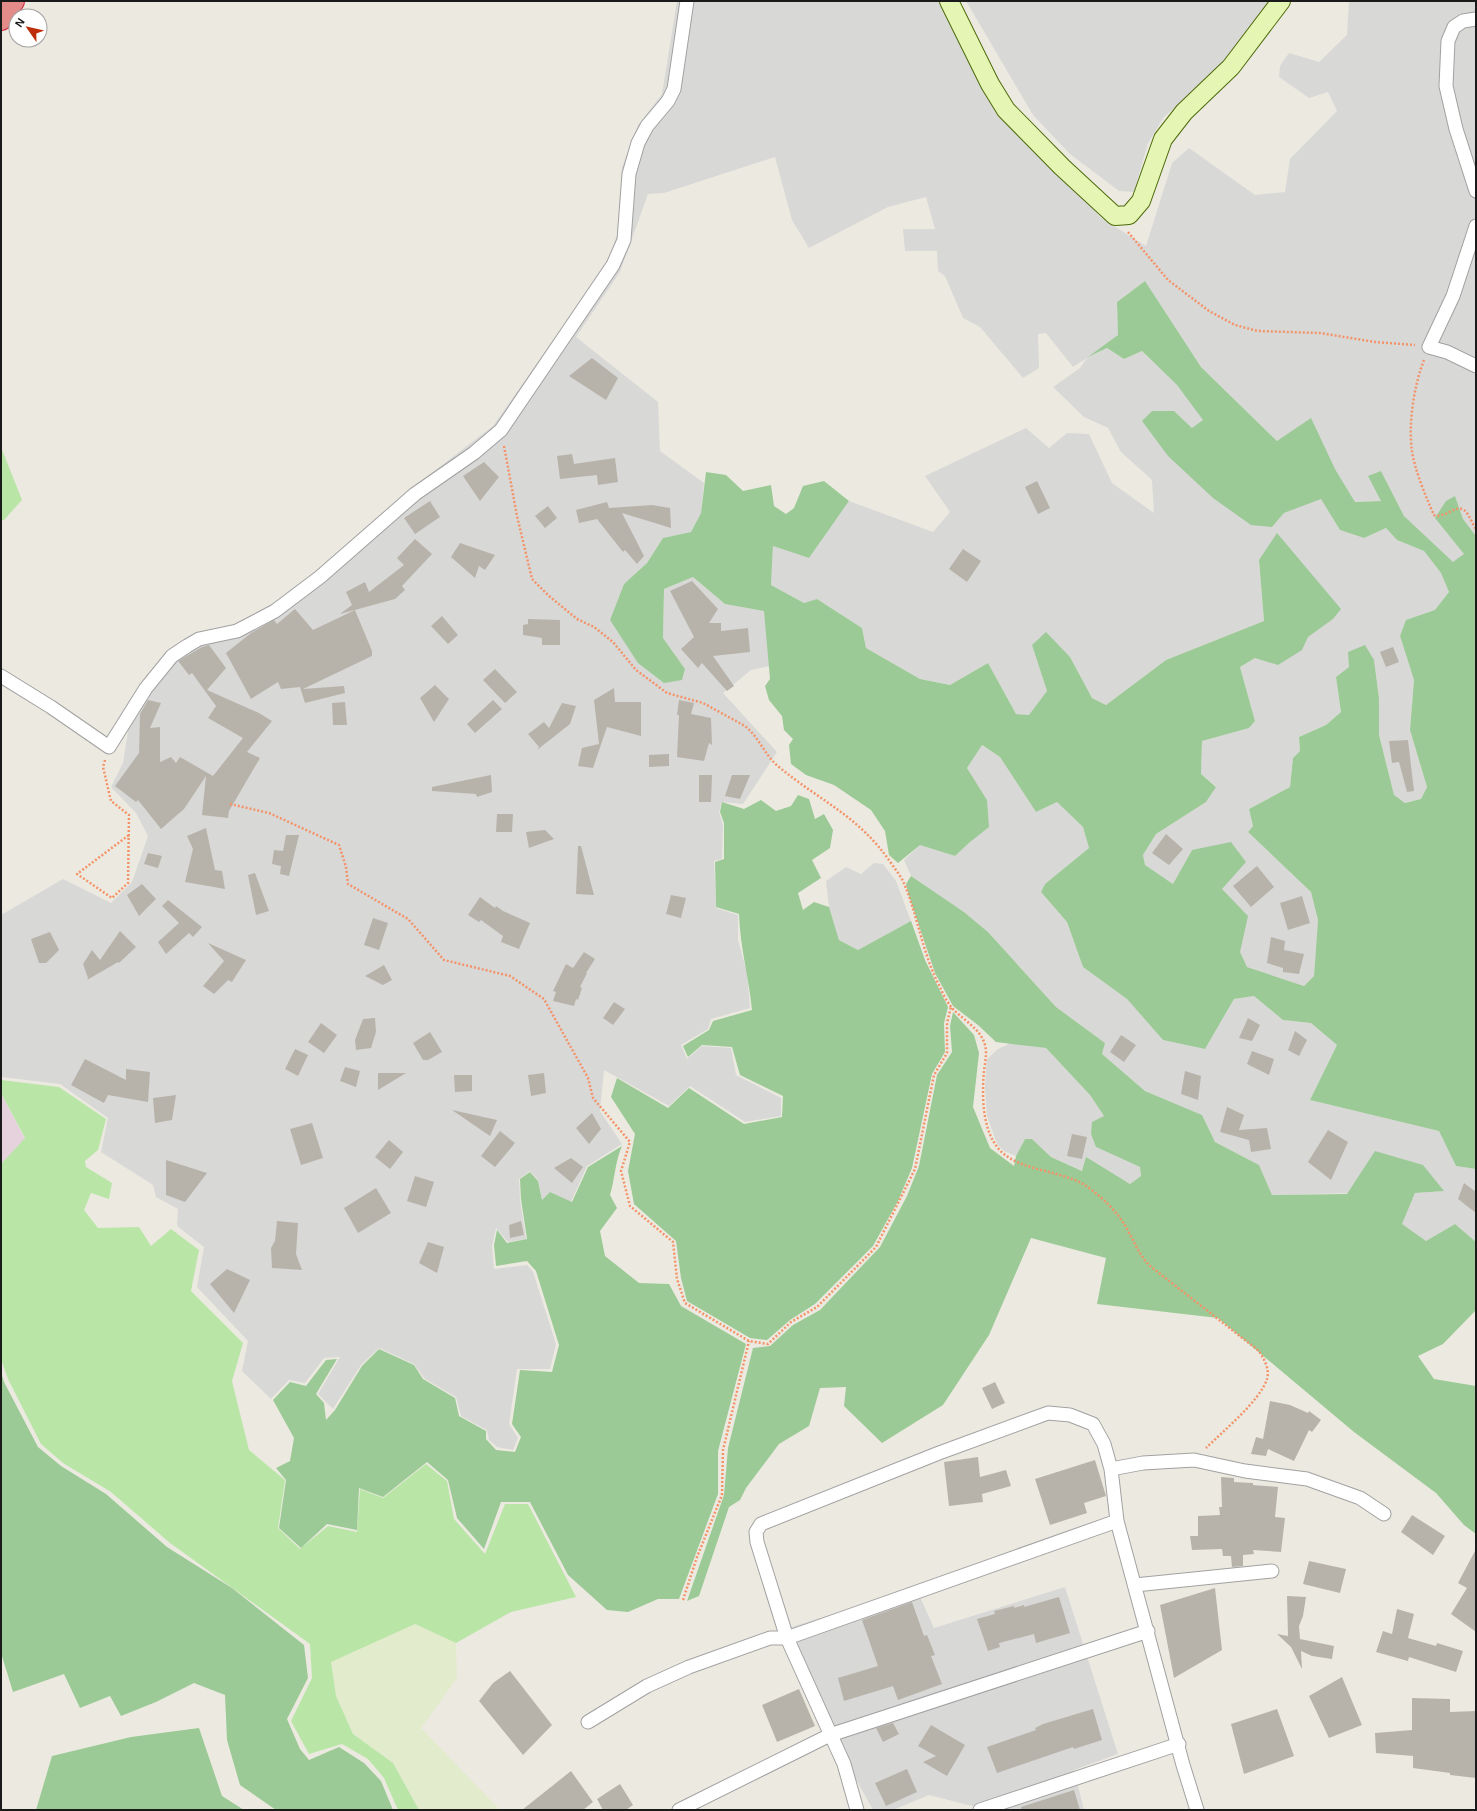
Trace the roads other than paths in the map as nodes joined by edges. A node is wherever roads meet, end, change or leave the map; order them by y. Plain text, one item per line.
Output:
1 (13, 1) edge
2 (687, 1) edge
3 (949, 1) edge
4 (1281, 1) edge
5 (1, 19) edge
6 (1476, 19) edge
7 (1476, 191) edge
8 (1476, 226) edge
9 (1476, 366) edge
10 (1, 676) edge
11 (1111, 1469) junction
12 (1384, 1514) dead end
13 (1117, 1521) junction
14 (1272, 1571) dead end
15 (1135, 1585) junction
16 (1148, 1631) junction
17 (787, 1638) junction
18 (588, 1722) dead end
19 (830, 1735) junction
20 (1178, 1744) junction
21 (679, 1810) edge
22 (857, 1810) edge
23 (980, 1810) edge
24 (1197, 1810) edge

1 - 5 highway
2 - 10 street
3 - 4 main road
6 - 7 street
8 - 9 street
11 - 12 street
11 - 13 street
11 - 17 street
13 - 15 street
13 - 17 street
14 - 15 street
15 - 16 street
16 - 19 street
16 - 20 street
17 - 18 street
17 - 19 street
19 - 21 street
19 - 22 street
20 - 23 street
20 - 24 street

